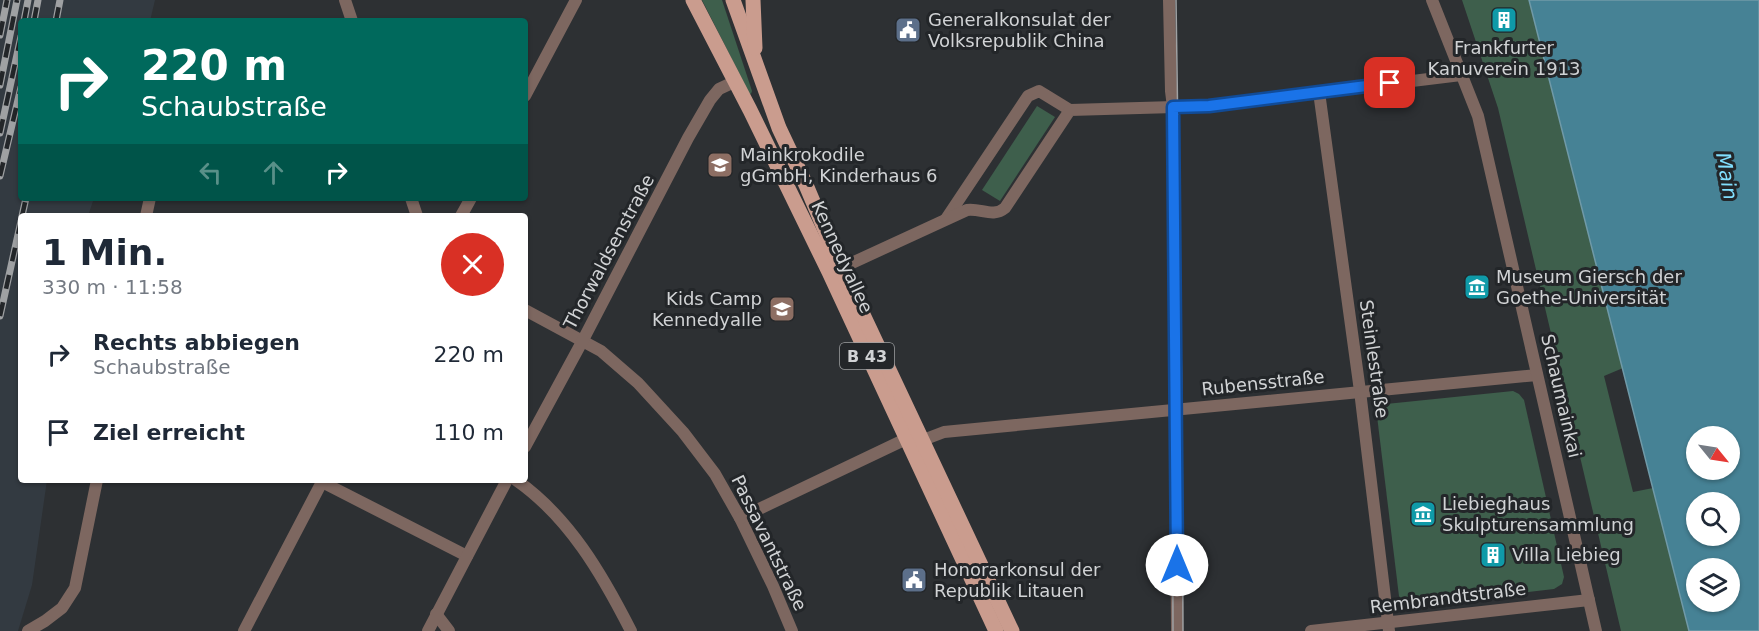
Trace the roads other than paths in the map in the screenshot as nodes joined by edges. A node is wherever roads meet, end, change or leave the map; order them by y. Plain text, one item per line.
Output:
1 (345, 0) edge
2 (576, 0) edge
3 (734, 0) edge
4 (753, 0) edge
5 (1169, 0) edge
6 (1432, 0) edge
7 (693, 1) edge
8 (351, 18) edge
9 (755, 63) junction
10 (1461, 75) junction
11 (734, 82) junction
12 (528, 90) edge
13 (1319, 92) junction
14 (1173, 107) junction
15 (1070, 110) junction
16 (946, 219) junction
17 (841, 268) junction
18 (528, 312) edge
19 (583, 340) junction
20 (1537, 375) junction
21 (1360, 391) junction
22 (1177, 410) junction
23 (906, 439) junction
24 (923, 440) junction
25 (528, 441) edge
26 (96, 483) edge
27 (322, 483) edge
28 (327, 483) edge
29 (505, 483) edge
30 (520, 483) edge
31 (740, 518) junction
32 (467, 556) junction
33 (1589, 600) junction
34 (436, 615) junction
35 (1389, 627) edge
36 (28, 631) edge
37 (244, 631) edge
38 (428, 631) edge
39 (449, 631) edge
40 (631, 631) edge
41 (792, 631) edge
42 (996, 631) edge
43 (1012, 631) edge
44 (1178, 631) edge
45 (1311, 631) edge
46 (1596, 631) edge

1 - 8 street
2 - 12 street
3 - 9 main road, Kennedyallee / B 43
4 - 9 main road
5 - 14 street
6 - 10 street, Schaumainkai
7 - 11 main road, Kennedyallee / B 43
9 - 17 main road, Kennedyallee / B 43
10 - 13 street
10 - 20 street, Schaumainkai
11 - 19 street, Thorwaldsenstraße
11 - 23 main road, Kennedyallee / B 43
13 - 14 street
13 - 21 street, Steinlestraße
14 - 15 street
14 - 22 street
15 - 16 street
15 - 16 street
16 - 17 street
17 - 24 main road, Kennedyallee / B 43
18 - 19 street, Passavantstraße
19 - 25 street, Thorwaldsenstraße
19 - 31 street, Passavantstraße
20 - 21 street, Rubensstraße
20 - 33 street, Schaumainkai
21 - 22 street, Rubensstraße
21 - 35 street, Steinlestraße
22 - 24 street, Rubensstraße
22 - 44 street
23 - 31 street
23 - 42 main road, Kennedyallee / B 43
24 - 43 main road, Kennedyallee / B 43
26 - 36 street
27 - 37 street
28 - 32 street
29 - 32 street
30 - 40 street
31 - 41 street, Passavantstraße
32 - 34 street
33 - 35 street, Rembrandtstraße
33 - 46 street, Schaumainkai
34 - 38 street
34 - 39 street
35 - 45 street, Rembrandtstraße

